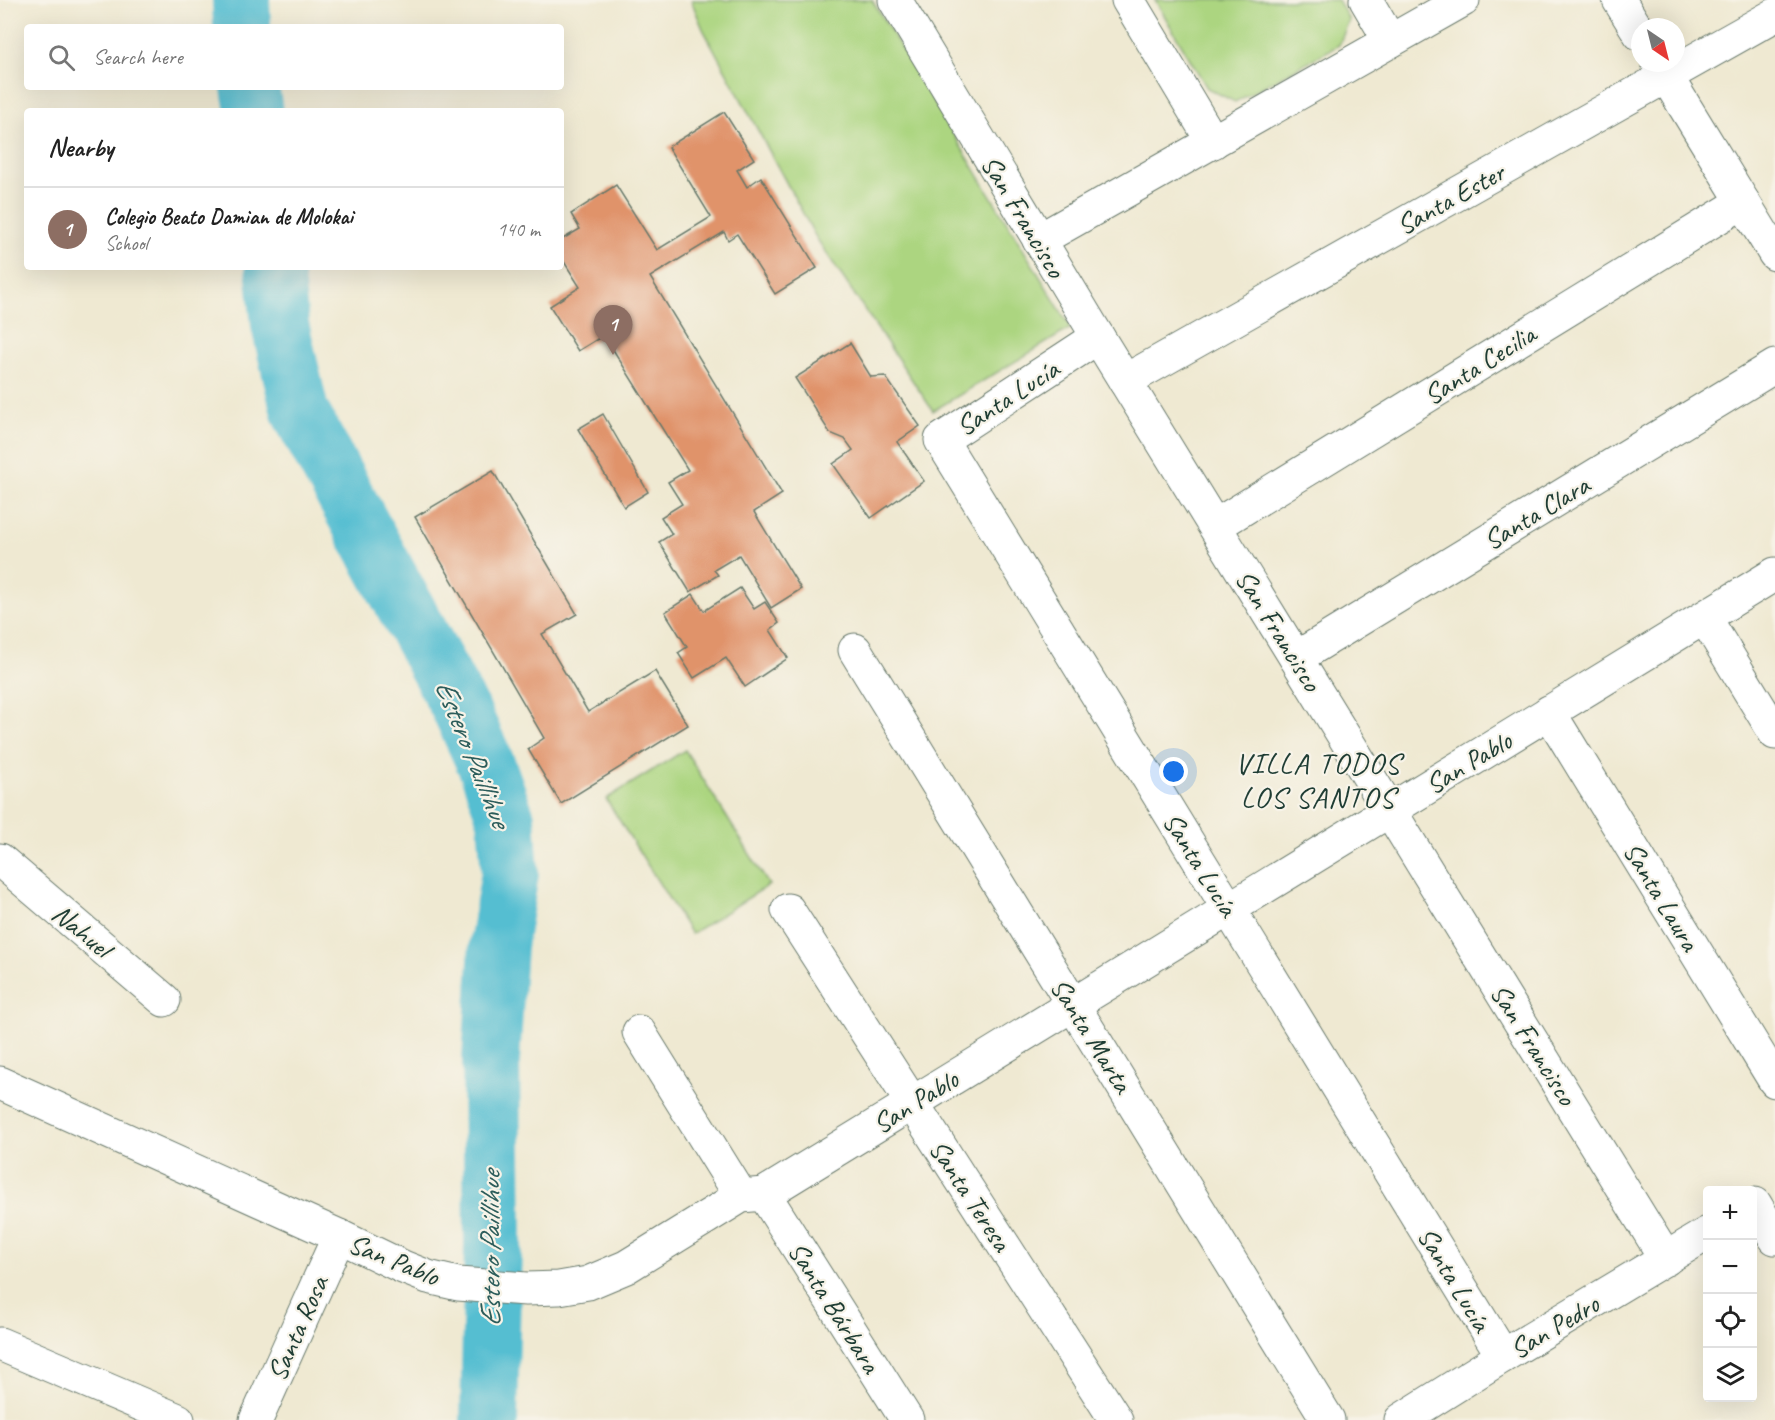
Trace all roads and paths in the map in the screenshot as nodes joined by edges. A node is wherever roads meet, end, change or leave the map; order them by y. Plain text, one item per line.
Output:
1 (895, 0) edge
2 (1128, 0) edge
3 (1365, 0) edge
4 (1463, 0) edge
5 (1619, 0) edge
6 (1775, 15) edge
7 (1631, 19) edge
8 (1390, 41) junction
9 (1685, 59) edge
10 (1659, 72) edge
11 (1663, 72) edge
12 (1213, 142) junction
13 (1743, 202) junction
14 (1039, 240) junction
15 (1775, 254) edge
16 (1098, 338) junction
17 (1775, 366) edge
18 (1125, 381) junction
19 (1215, 526) junction
20 (1775, 574) edge
21 (1705, 618) junction
22 (855, 650) dead end
23 (1296, 658) junction
24 (1549, 712) junction
25 (1775, 733) edge
26 (1390, 810) junction
27 (0, 860) edge
28 (1229, 909) junction
29 (788, 910) dead end
30 (164, 1000) dead end
31 (1073, 1004) junction
32 (639, 1032) dead end
33 (1775, 1081) edge
34 (0, 1083) edge
35 (912, 1103) junction
36 (752, 1195) junction
37 (1761, 1201) edge
38 (339, 1236) junction
39 (1703, 1236) edge
40 (1775, 1238) edge
41 (1666, 1259) junction
42 (0, 1344) edge
43 (1503, 1356) junction
44 (178, 1420) edge
45 (256, 1420) edge
46 (907, 1420) edge
47 (1116, 1420) edge
48 (1328, 1420) edge
49 (1401, 1420) edge

1 - 14 street, San Francisco
2 - 12 street
3 - 8 street
4 - 8 street
5 - 7 street
6 - 9 street, Santa Ester
8 - 12 street
10 - 18 street, Santa Ester
11 - 13 street
12 - 14 street
13 - 15 street
13 - 19 street, Santa Cecilia
14 - 16 street, San Francisco
16 - 18 street, San Francisco
16 - 28 street, Santa Lucía
17 - 23 street, Santa Clara
18 - 19 street, San Francisco
19 - 23 street, San Francisco
20 - 21 street, San Pablo
21 - 24 street, San Pablo
21 - 25 street
22 - 31 street, Santa Marta
23 - 26 street, San Francisco
24 - 26 street, San Pablo
24 - 33 street, Santa Laura
26 - 28 street, San Pablo
26 - 41 street, San Francisco
27 - 30 street, Nahuel
28 - 31 street, San Pablo
28 - 43 street, Santa Lucía
29 - 35 street, Santa Teresa
31 - 35 street, San Pablo
31 - 48 street, Santa Marta
32 - 36 street, Santa Bárbara
34 - 38 street, San Pablo
35 - 36 street, San Pablo
35 - 47 street, Santa Teresa
36 - 38 street, San Pablo
36 - 46 street, Santa Bárbara
37 - 40 street
38 - 45 street, Santa Rosa
39 - 41 street, San Pedro
41 - 43 street, San Pedro
42 - 44 street
43 - 49 street, San Pedro

